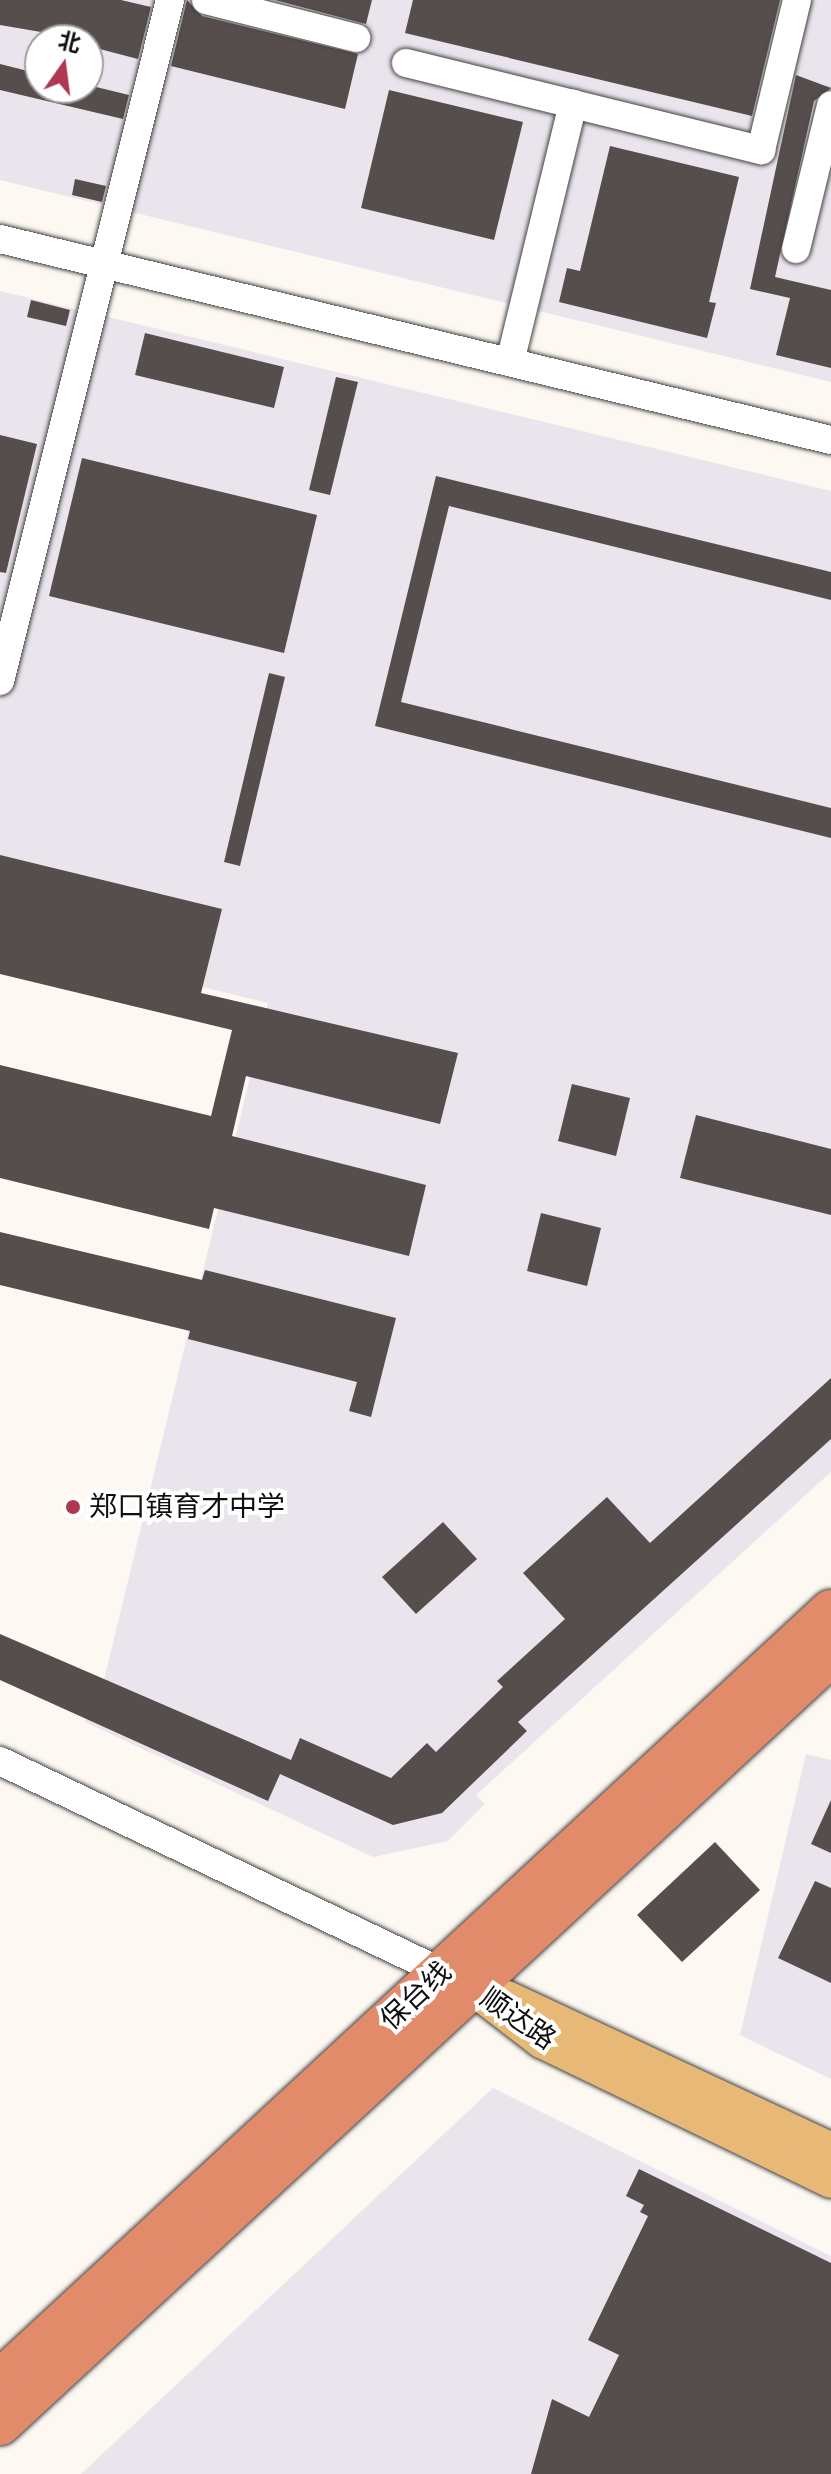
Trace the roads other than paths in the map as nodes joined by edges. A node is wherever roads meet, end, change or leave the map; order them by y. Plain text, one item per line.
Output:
1 (170, 0) edge
2 (206, 0) edge
3 (797, 0) edge
4 (356, 38) dead end
5 (406, 63) dead end
6 (573, 104) junction
7 (831, 105) edge
8 (0, 239) edge
9 (796, 249) dead end
10 (104, 264) junction
11 (510, 362) junction
12 (831, 440) edge
13 (0, 681) edge
14 (831, 1611) edge
15 (831, 1655) edge
16 (0, 1761) edge
17 (457, 1980) junction
18 (831, 2151) edge
19 (831, 2180) edge
20 (0, 2381) edge
21 (0, 2424) edge

1 - 10 street
2 - 4 street
3 - 6 street
5 - 6 street
6 - 11 street
7 - 9 street
8 - 10 street
10 - 11 street
10 - 13 street
11 - 12 street
14 - 17 highway, 保台线
15 - 17 highway, 保台线
16 - 17 street
17 - 18 main road, 顺达路
17 - 19 main road, 顺达路
17 - 20 highway, 保台线
17 - 21 highway, 保台线

